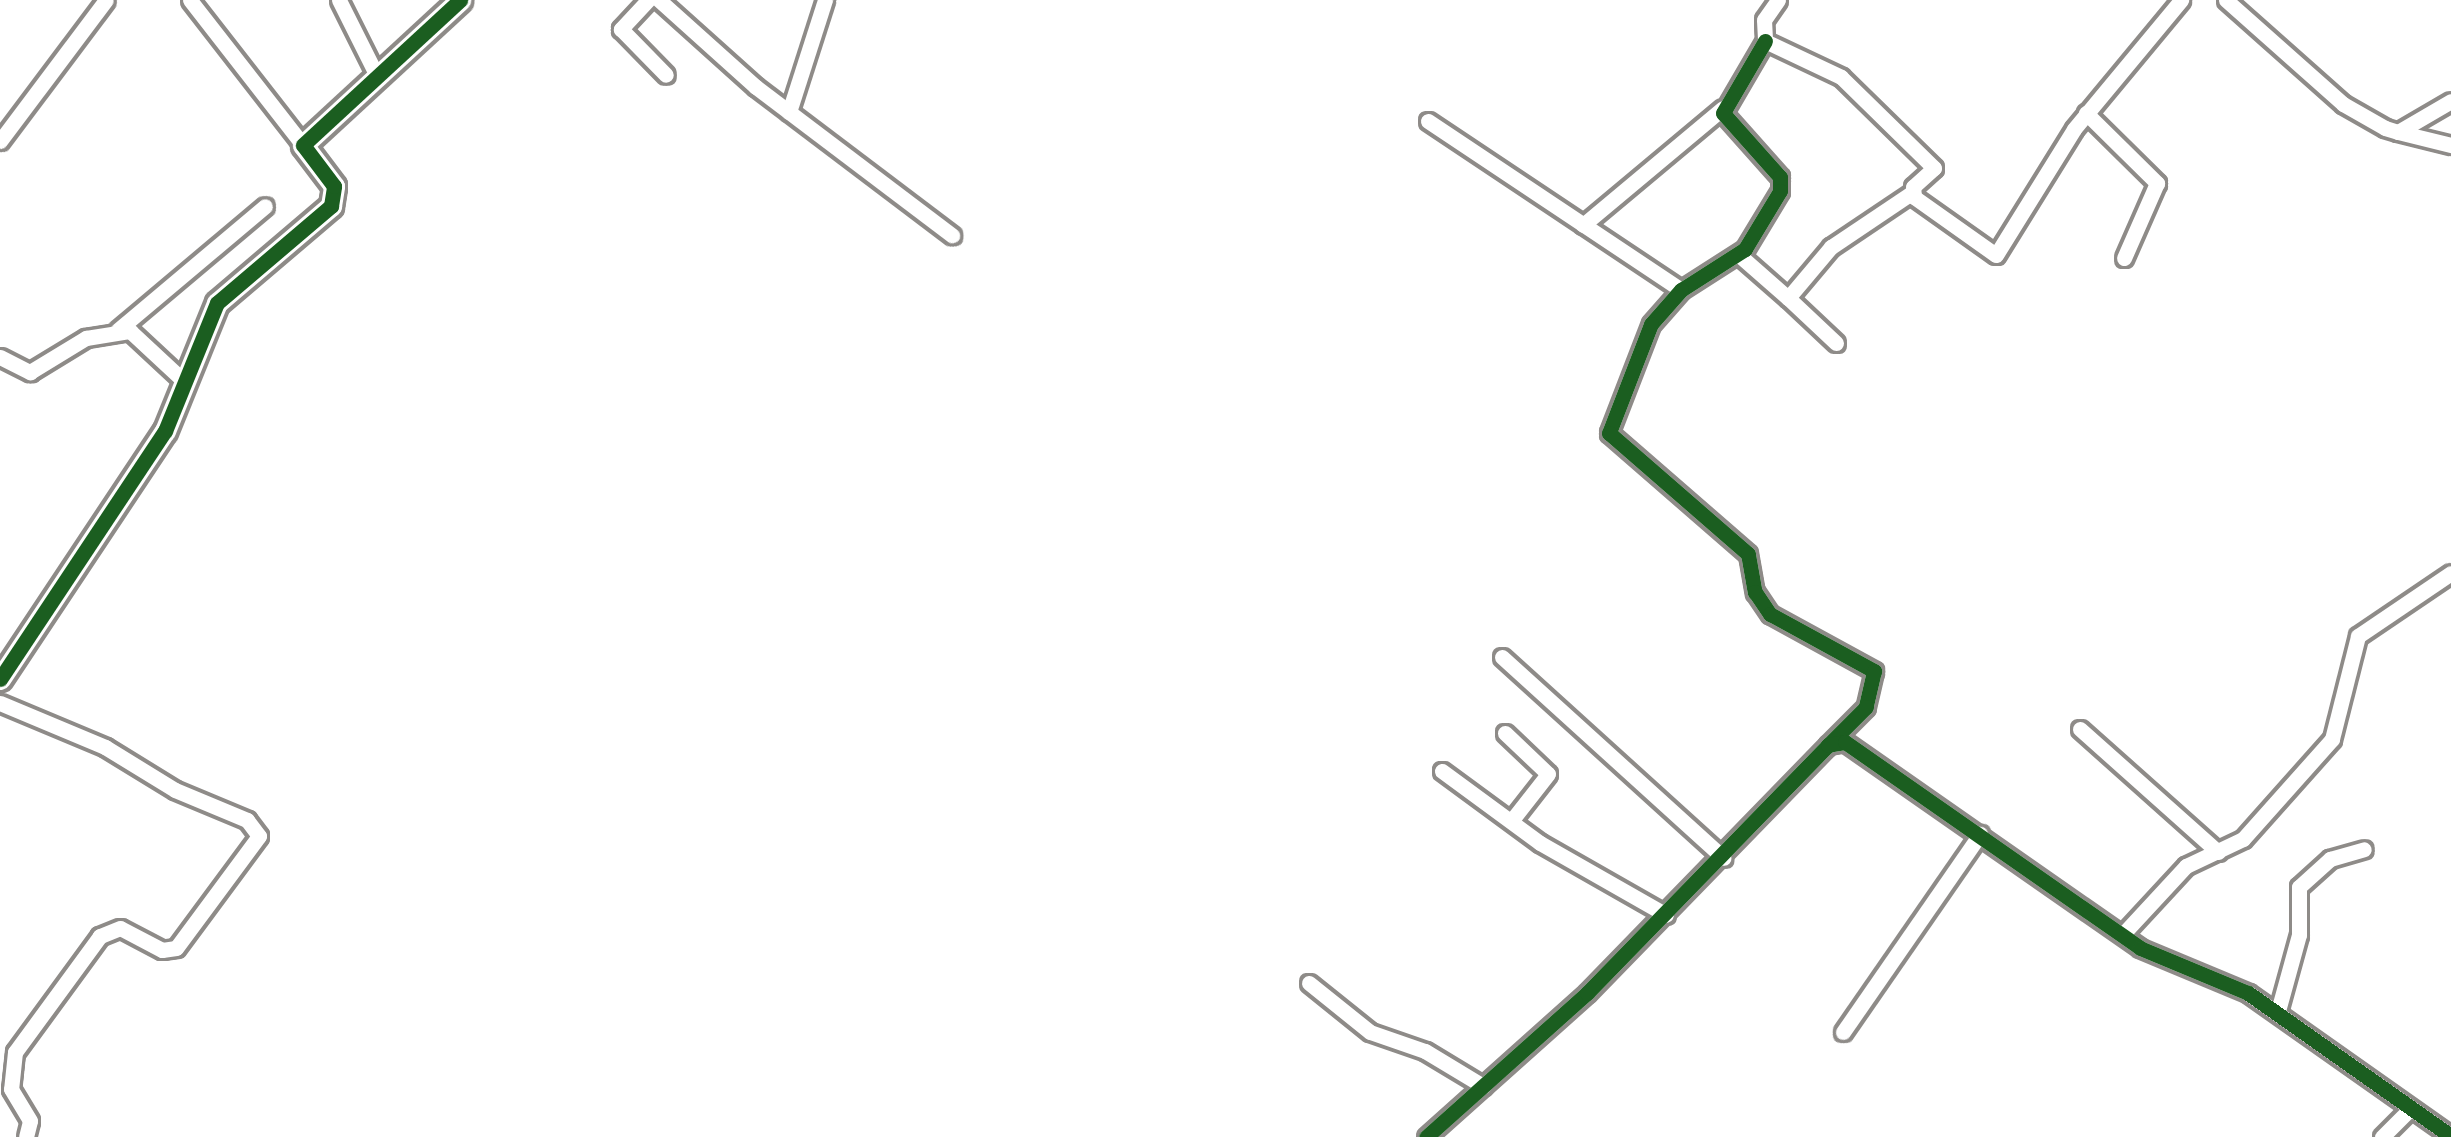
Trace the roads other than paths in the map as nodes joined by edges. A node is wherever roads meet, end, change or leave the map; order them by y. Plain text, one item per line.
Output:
1 (106, 0) edge
2 (190, 0) edge
3 (339, 0) edge
4 (460, 0) edge
5 (648, 0) edge
6 (659, 0) edge
7 (825, 0) edge
8 (1778, 0) edge
9 (2181, 0) edge
10 (2226, 0) edge
11 (1765, 41) junction
12 (666, 75) dead end
13 (378, 77) junction
14 (2451, 101) edge
15 (1723, 108) junction
16 (789, 112) junction
17 (2086, 113) junction
18 (1428, 121) dead end
19 (2398, 132) junction
20 (0, 141) edge
21 (303, 145) junction
22 (2451, 146) edge
23 (1913, 192) junction
24 (265, 206) dead end
25 (1582, 224) junction
26 (952, 235) dead end
27 (1739, 255) junction
28 (2124, 258) dead end
29 (1681, 290) junction
30 (1788, 298) junction
31 (118, 330) junction
32 (1836, 344) dead end
33 (0, 357) edge
34 (186, 383) junction
35 (2451, 574) edge
36 (1502, 657) dead end
37 (0, 679) edge
38 (0, 703) edge
39 (2080, 729) dead end
40 (1505, 733) dead end
41 (1828, 745) junction
42 (1442, 771) dead end
43 (1512, 820) junction
44 (1980, 834) junction
45 (2364, 849) dead end
46 (2218, 852) junction
47 (1724, 858) junction
48 (1666, 915) junction
49 (2123, 934) junction
50 (1309, 983) dead end
51 (2278, 1011) junction
52 (1843, 1032) dead end
53 (1483, 1086) junction
54 (2410, 1109) junction
55 (2451, 1136) edge
56 (26, 1137) edge
57 (1426, 1137) edge
58 (2382, 1137) edge

1 - 20 street
2 - 21 street
3 - 13 street
4 - 13 street
5 - 12 street
6 - 16 street
7 - 16 street
8 - 11 street
9 - 17 street
10 - 19 street
11 - 15 street
11 - 23 street
13 - 21 street
14 - 19 street
15 - 25 street
15 - 27 street
16 - 26 street
17 - 23 street
17 - 28 street
18 - 25 street
19 - 22 street
21 - 34 street
23 - 30 street
24 - 31 street
25 - 29 street
27 - 29 street
27 - 30 street
29 - 41 street
30 - 32 street
31 - 33 street
31 - 34 street
34 - 37 street
35 - 46 street
36 - 47 street
38 - 56 street
39 - 46 street
40 - 43 street
41 - 44 street
41 - 47 street
42 - 43 street
43 - 48 street
44 - 49 street
44 - 52 street
45 - 51 street
46 - 49 street
47 - 48 street
48 - 53 street
49 - 51 street
50 - 53 street
51 - 54 street
53 - 57 street
54 - 55 street
54 - 58 street

